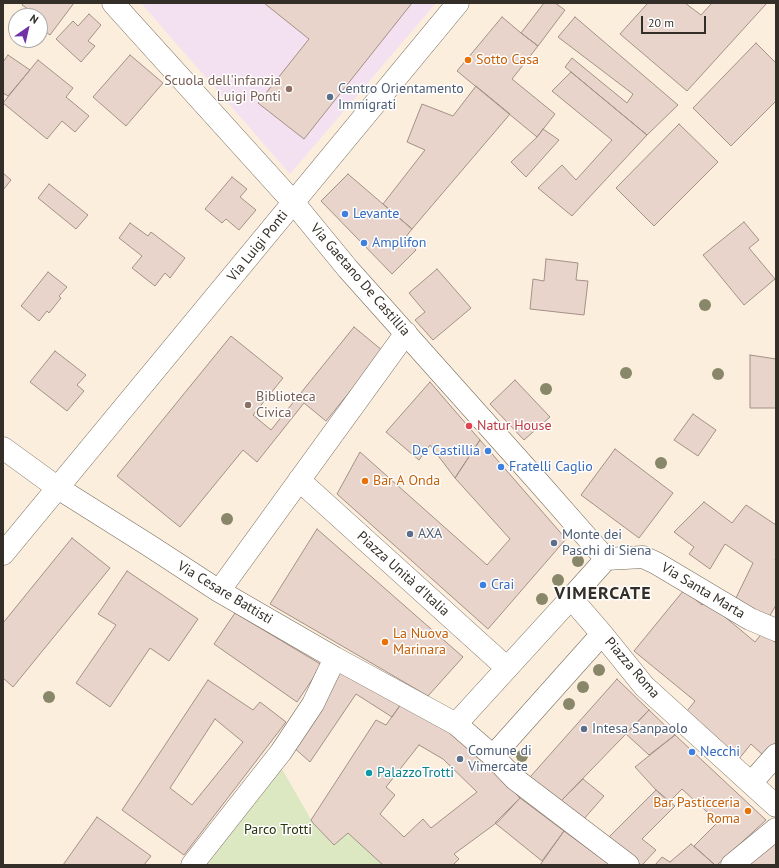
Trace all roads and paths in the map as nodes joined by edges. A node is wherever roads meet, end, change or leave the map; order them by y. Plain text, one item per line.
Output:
1 (113, 3) edge
2 (458, 3) edge
3 (293, 202) junction
4 (406, 333) junction
5 (3, 448) edge
6 (299, 480) junction
7 (58, 488) junction
8 (3, 554) edge
9 (606, 559) junction
10 (219, 591) junction
11 (571, 598) junction
12 (776, 630) edge
13 (602, 634) junction
14 (335, 658) junction
15 (507, 668) junction
16 (456, 724) junction
17 (776, 754) edge
18 (493, 756) junction
19 (754, 780) junction
20 (776, 806) edge
21 (776, 829) edge
22 (192, 865) edge
23 (628, 865) edge
24 (732, 865) edge

1 - 3 street, Via Gaetano De Castillia
2 - 3 street, Via Luigi Ponti
3 - 4 street, Via Gaetano De Castillia
3 - 7 street, Via Luigi Ponti
4 - 6 street
4 - 9 street, Via Gaetano De Castillia
5 - 7 street, Via Cesare Battisti
6 - 10 street
6 - 15 street, Piazza Unità d'Italia
7 - 8 street, Via Luigi Ponti
7 - 10 street, Via Cesare Battisti
9 - 11 street
9 - 12 street, Via Santa Marta
10 - 14 street, Via Cesare Battisti
11 - 13 street
11 - 15 street
13 - 18 street
13 - 19 street, Piazza Roma
14 - 16 street, Via Cesare Battisti
14 - 22 street
15 - 16 street
16 - 18 street
17 - 19 street
18 - 23 street
19 - 20 street, Piazza Roma
21 - 24 street

